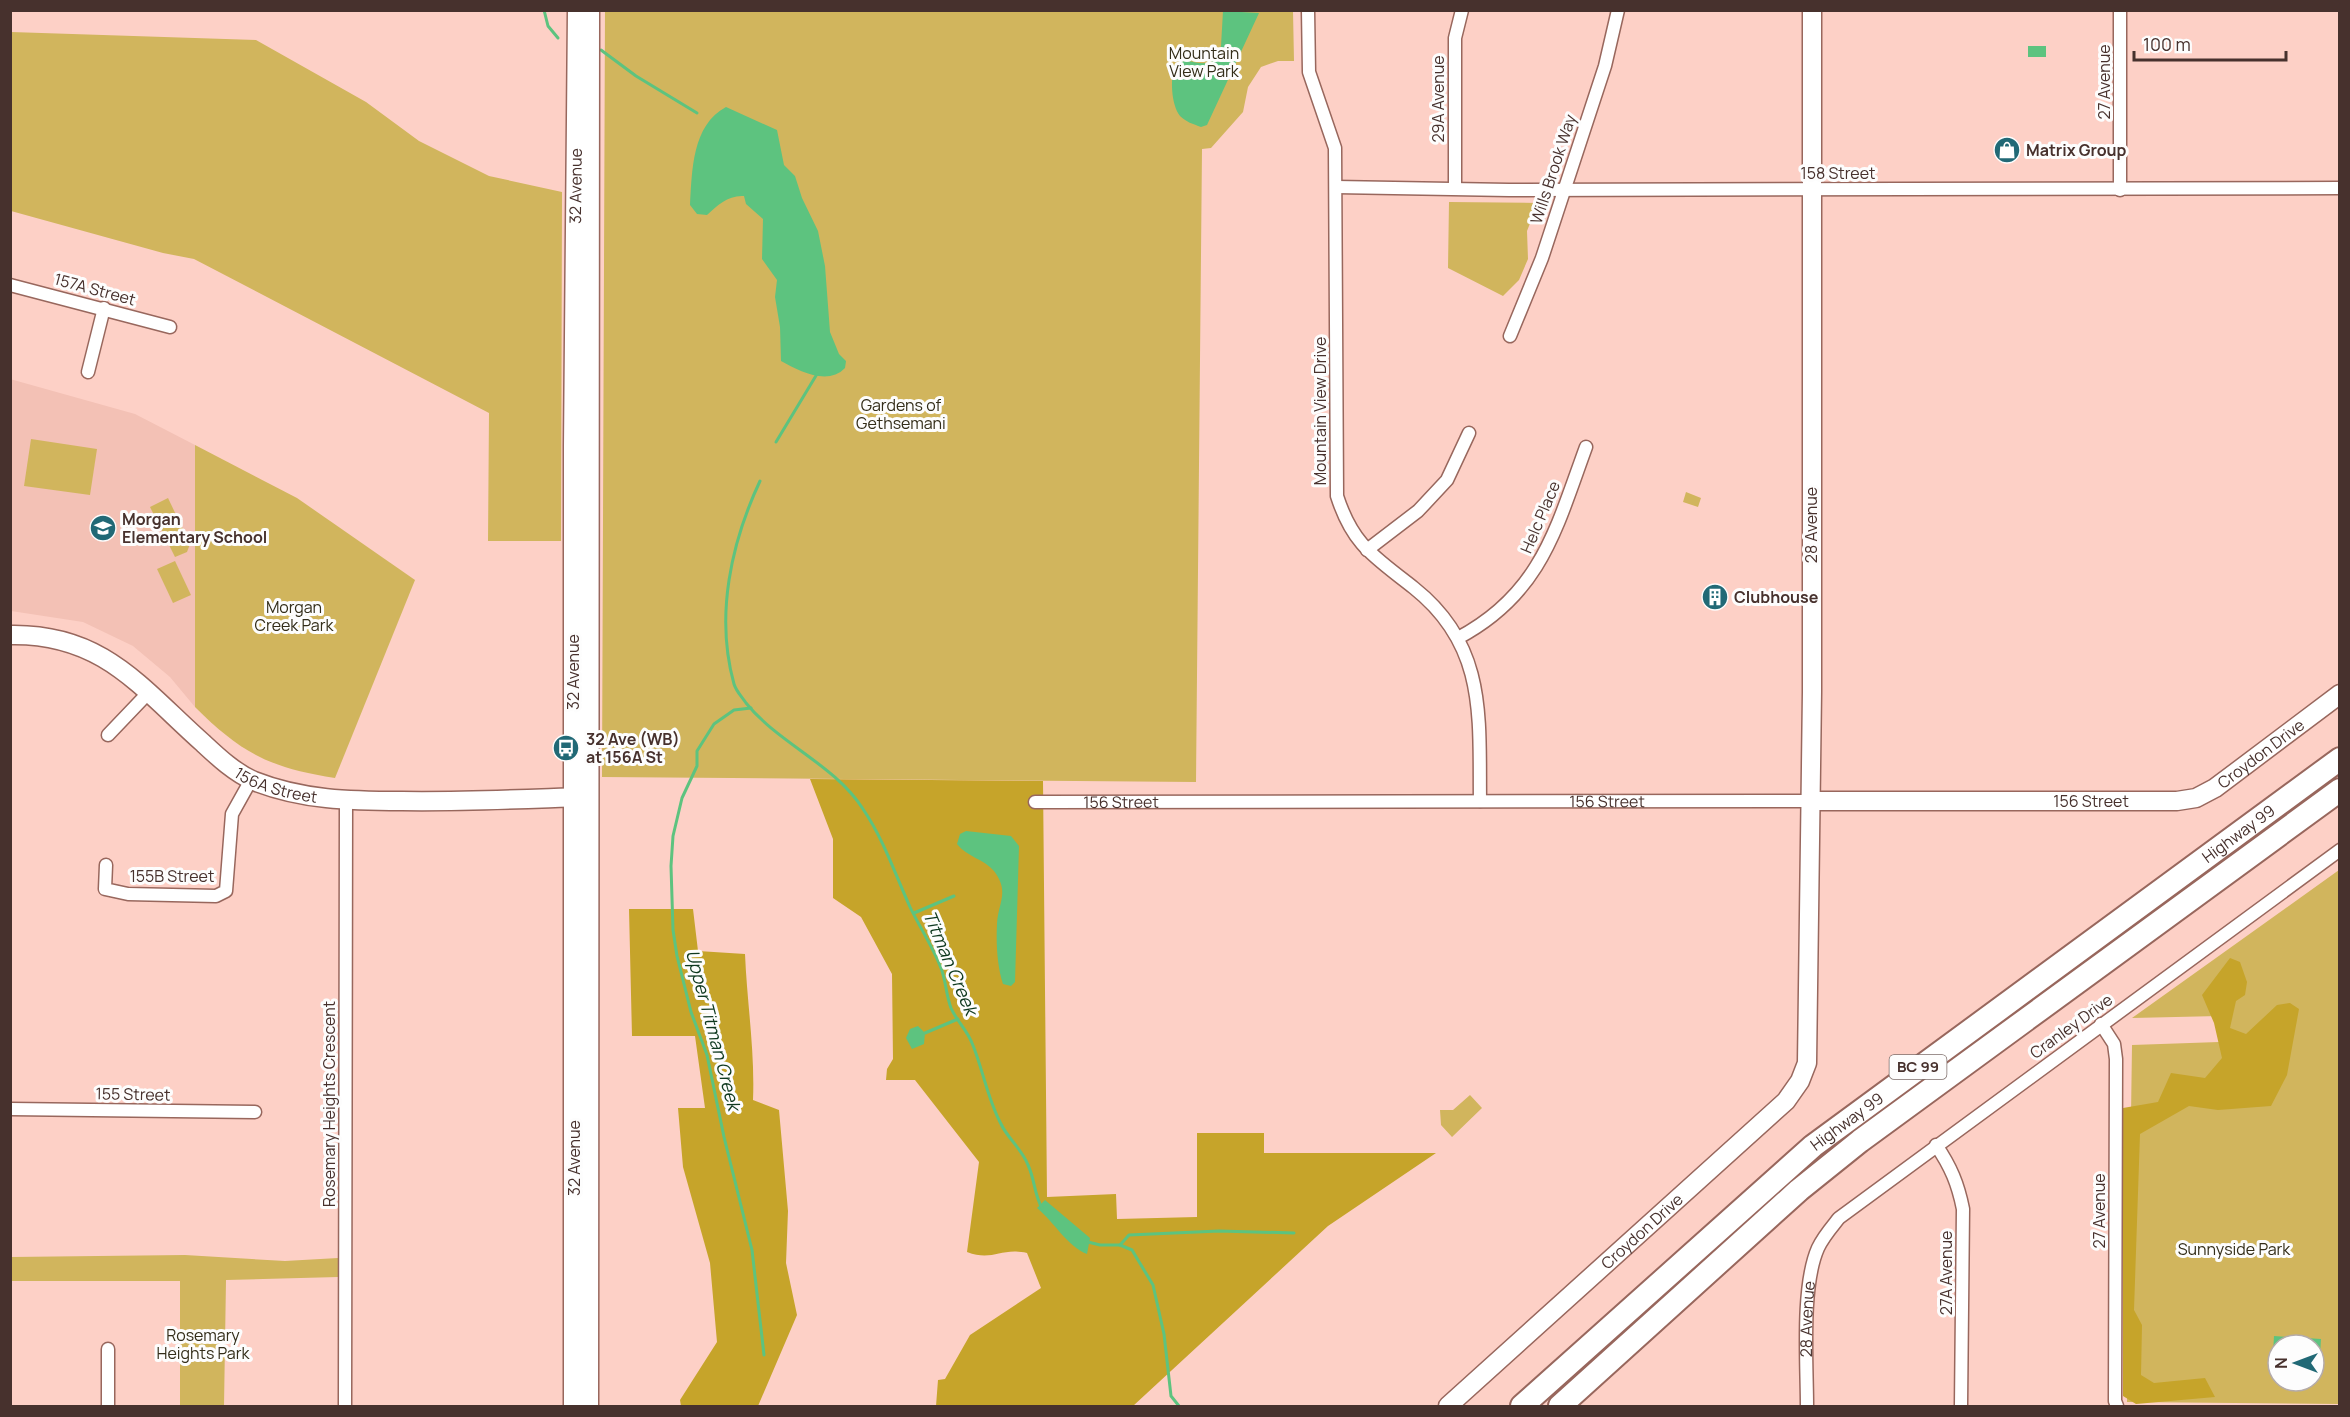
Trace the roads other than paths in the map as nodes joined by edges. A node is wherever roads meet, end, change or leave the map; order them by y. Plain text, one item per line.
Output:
1 (577, 10) edge
2 (590, 10) edge
3 (1308, 10) edge
4 (1462, 10) edge
5 (1618, 10) edge
6 (1812, 10) edge
7 (2120, 10) edge
8 (1336, 187) junction
9 (1455, 188) junction
10 (2340, 188) edge
11 (1563, 190) junction
12 (1812, 190) junction
13 (2120, 190) junction
14 (10, 285) edge
15 (104, 308) junction
16 (170, 327) dead end
17 (1510, 336) dead end
18 (87, 372) dead end
19 (1469, 433) dead end
20 (1586, 447) dead end
21 (1366, 550) junction
22 (10, 634) edge
23 (1458, 638) junction
24 (150, 691) junction
25 (2340, 694) edge
26 (108, 735) dead end
27 (2340, 759) edge
28 (251, 780) junction
29 (2340, 790) edge
30 (580, 797) junction
31 (346, 801) junction
32 (1480, 801) junction
33 (1811, 801) junction
34 (2176, 801) joint
35 (1035, 802) dead end
36 (2340, 850) edge
37 (106, 865) dead end
38 (2101, 1024) junction
39 (1809, 1039) joint
40 (574, 1103) junction
41 (10, 1109) edge
42 (255, 1112) dead end
43 (1936, 1145) junction
44 (589, 1176) junction
45 (1826, 1233) joint
46 (108, 1349) dead end
47 (2116, 1404) edge
48 (108, 1407) edge
49 (345, 1407) edge
50 (573, 1407) edge
51 (589, 1407) edge
52 (1448, 1407) edge
53 (1522, 1407) edge
54 (1560, 1407) edge
55 (1807, 1407) edge
56 (1961, 1407) edge

1 - 30 main road, 32 Avenue
2 - 30 main road, 32 Avenue
3 - 8 street, Mountain View Drive
4 - 9 street, 29A Avenue
5 - 11 street, Wills Brook Way
6 - 12 main road, 28 Avenue
7 - 13 street, 27 Avenue
8 - 9 street, 158 Street
8 - 21 street, Mountain View Drive
9 - 11 street, 158 Street
10 - 13 street, 158 Street
11 - 12 street, 158 Street
11 - 17 street, Wills Brook Way
12 - 13 street, 158 Street
12 - 33 main road, 28 Avenue
14 - 15 street, 157A Street
15 - 16 street, 157A Street
15 - 18 street
19 - 21 street
20 - 23 street, Helc Place
21 - 23 street, Mountain View Drive
22 - 24 main road, 156A Street
23 - 32 street, Mountain View Drive
24 - 26 street
24 - 28 main road, 156A Street
25 - 34 main road, Croydon Drive
27 - 53 highway, Highway 99 / BC 99
28 - 31 main road, 156A Street
28 - 37 street, 155B Street
29 - 54 highway, Highway 99 / BC 99
30 - 31 main road, 156A Street
30 - 40 main road, 32 Avenue
30 - 44 main road, 32 Avenue
31 - 49 street, Rosemary Heights Crescent
32 - 33 street, 156 Street
32 - 35 street, 156 Street
33 - 34 main road, 156 Street
33 - 39 main road, 28 Avenue
36 - 38 street, Cranley Drive
38 - 43 street, Cranley Drive
38 - 47 street, 27 Avenue
39 - 52 main road, Croydon Drive
40 - 44 main road
40 - 50 main road, 32 Avenue
41 - 42 street, 155 Street
43 - 45 street, Cranley Drive
43 - 56 street, 27A Avenue
44 - 51 main road, 32 Avenue
45 - 55 street, 28 Avenue
46 - 48 street

